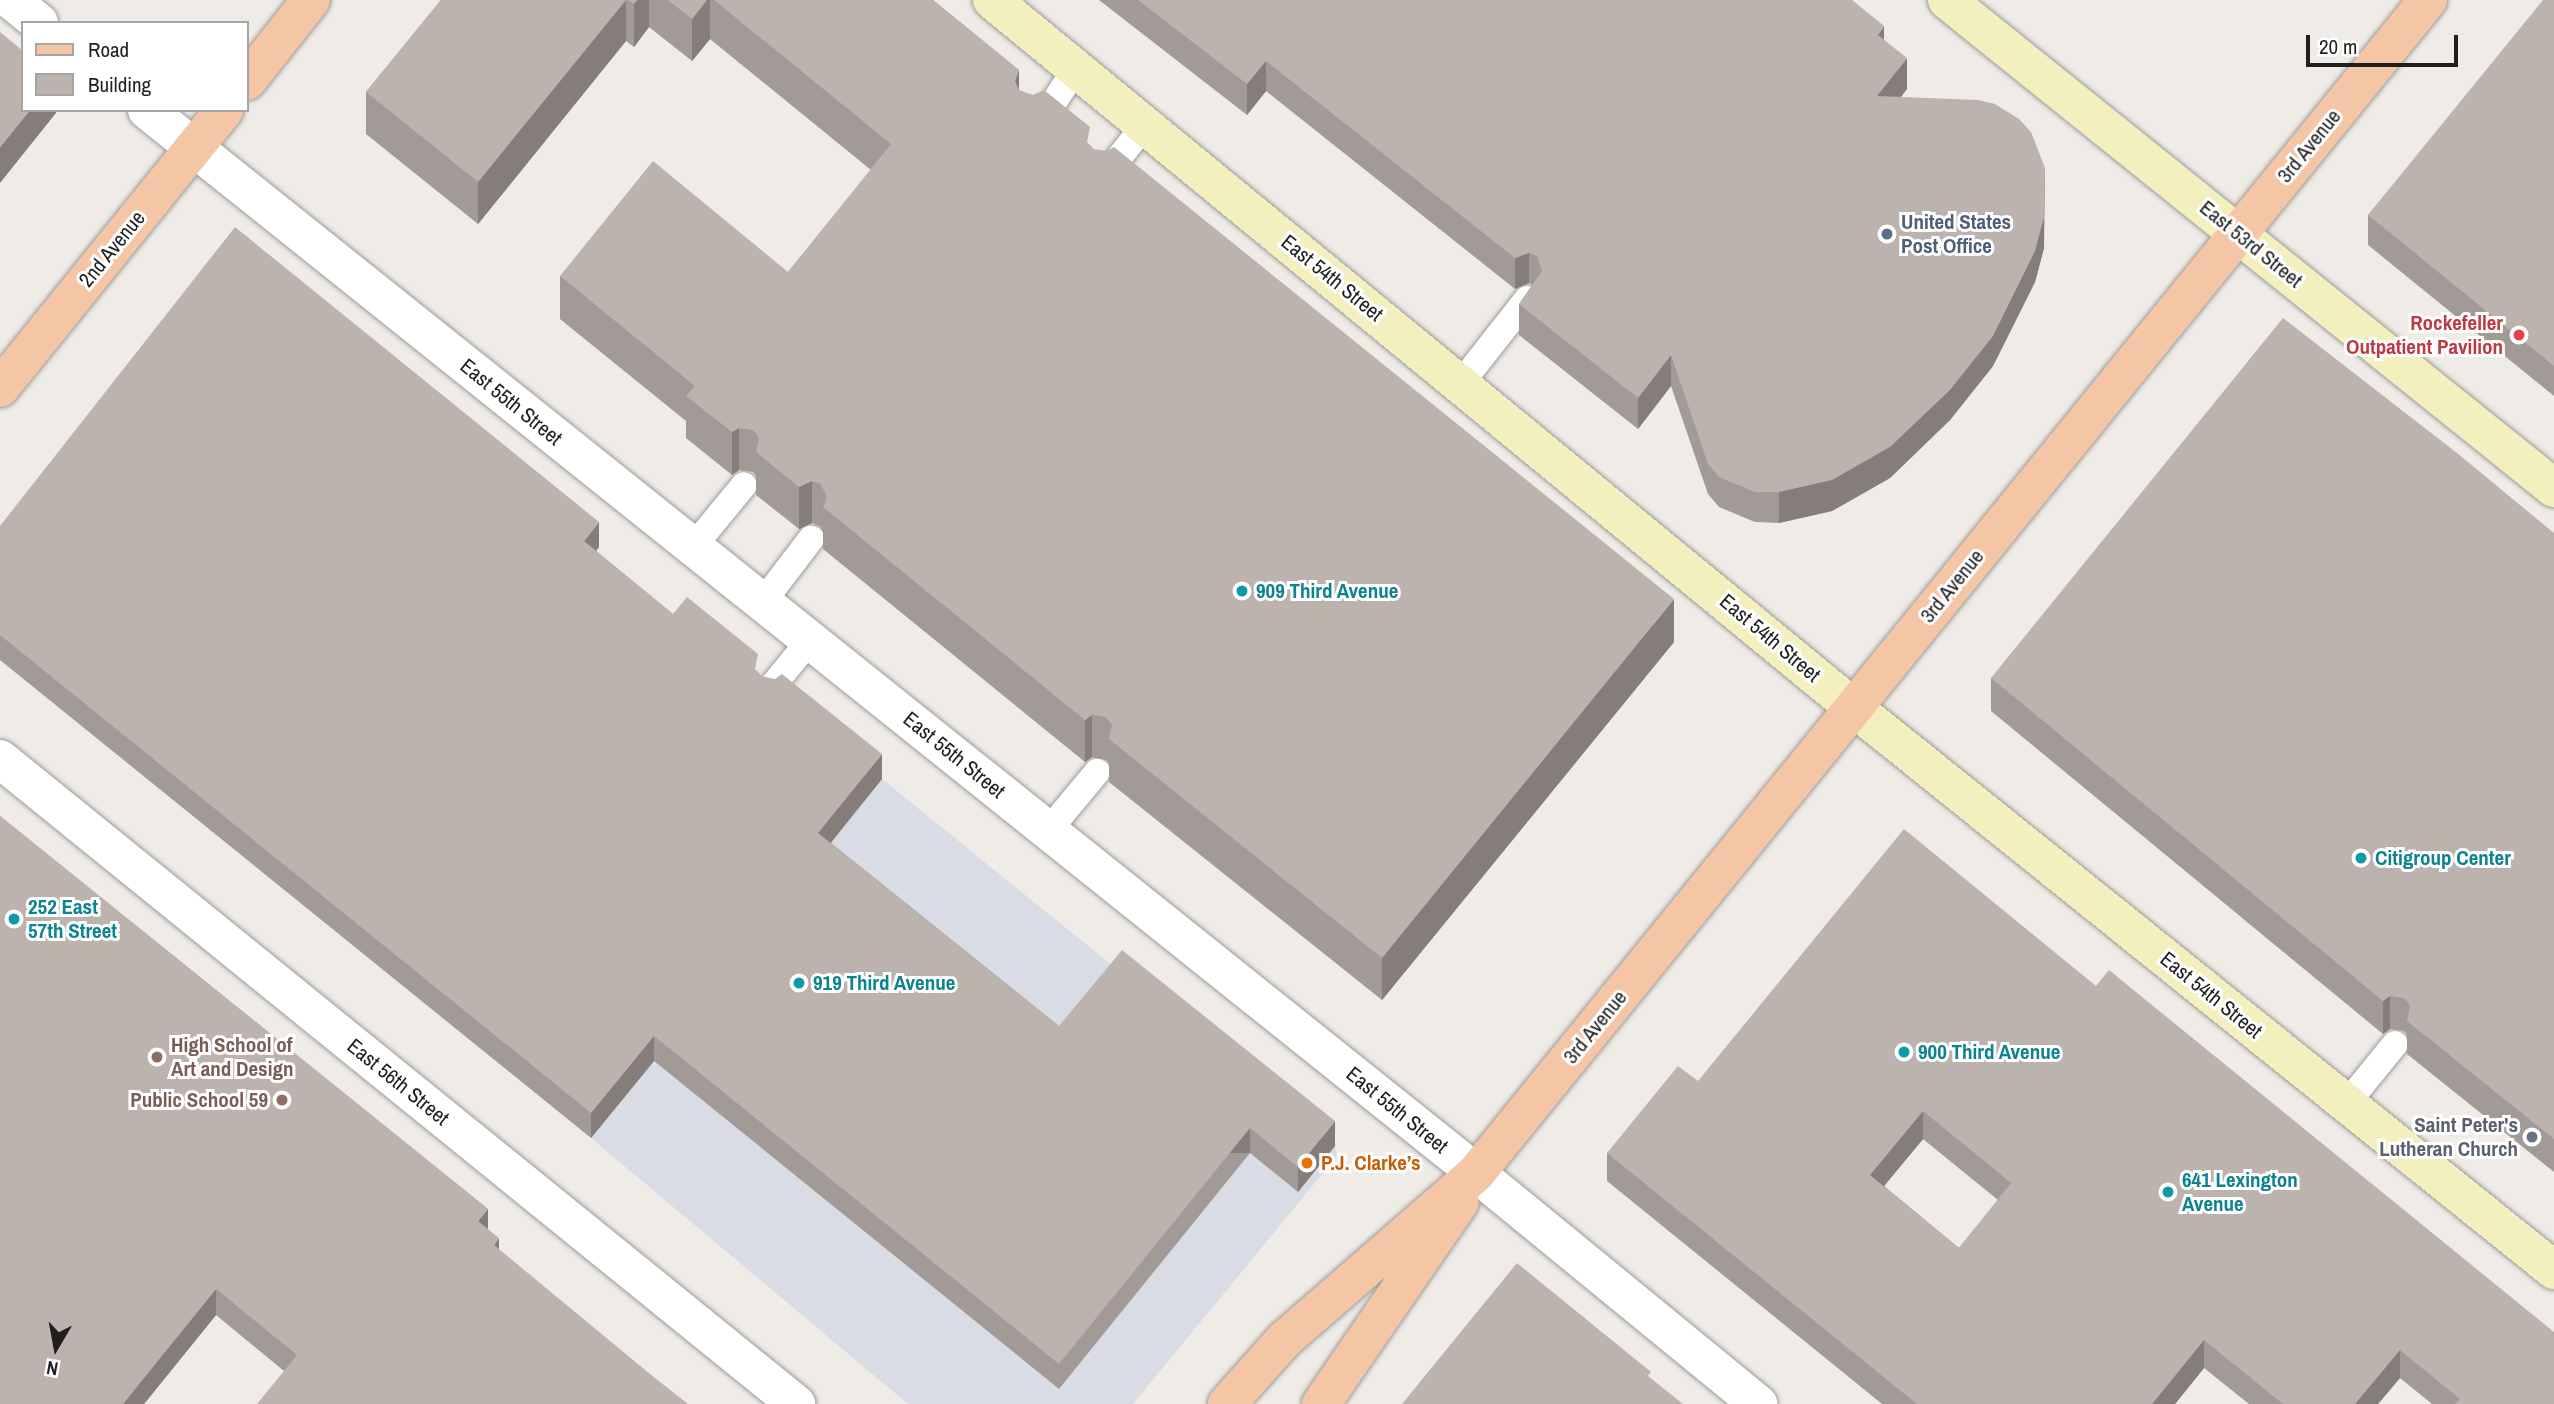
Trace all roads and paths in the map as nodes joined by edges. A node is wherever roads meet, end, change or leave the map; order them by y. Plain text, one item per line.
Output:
1 (11, 0) edge
2 (311, 0) edge
3 (992, 0) edge
4 (1947, 0) edge
5 (2428, 0) edge
6 (37, 21) edge
7 (1076, 68) junction
8 (248, 80) edge
9 (149, 112) edge
10 (222, 112) edge
11 (1031, 122) edge
12 (1145, 125) junction
13 (194, 149) junction
14 (1101, 179) edge
15 (2238, 234) junction
16 (1527, 299) edge
17 (1461, 383) junction
18 (0, 388) edge
19 (744, 485) edge
20 (2554, 488) edge
21 (811, 539) edge
22 (692, 547) junction
23 (762, 603) junction
24 (810, 640) junction
25 (770, 689) edge
26 (1854, 708) junction
27 (0, 759) edge
28 (1097, 772) edge
29 (1048, 831) junction
30 (2395, 1044) edge
31 (2347, 1103) junction
32 (1476, 1173) junction
33 (2554, 1270) edge
34 (796, 1404) edge
35 (1227, 1404) edge
36 (1321, 1404) edge
37 (1758, 1404) edge

1 - 6 street
2 - 8 main road
3 - 7 main road, East 54th Street
4 - 15 main road, East 53rd Street
5 - 15 main road, 3rd Avenue
7 - 11 lane
7 - 12 main road, East 54th Street
9 - 13 street, East 55th Street
10 - 13 main road, 2nd Avenue
12 - 14 lane
12 - 17 main road, East 54th Street
13 - 18 main road, 2nd Avenue
13 - 22 street, East 55th Street
15 - 20 main road, East 53rd Street
15 - 26 main road, 3rd Avenue
16 - 17 lane
17 - 26 main road, East 54th Street
19 - 22 lane
21 - 23 lane
22 - 23 street, East 55th Street
23 - 24 street, East 55th Street
24 - 25 lane
24 - 29 street, East 55th Street
26 - 31 main road, East 54th Street
26 - 32 main road, 3rd Avenue
27 - 34 street, East 56th Street
28 - 29 lane
29 - 32 street, East 55th Street
30 - 31 lane
31 - 33 main road, East 54th Street
32 - 35 main road, 3rd Avenue
32 - 36 main road, 3rd Avenue
32 - 37 street, East 55th Street

